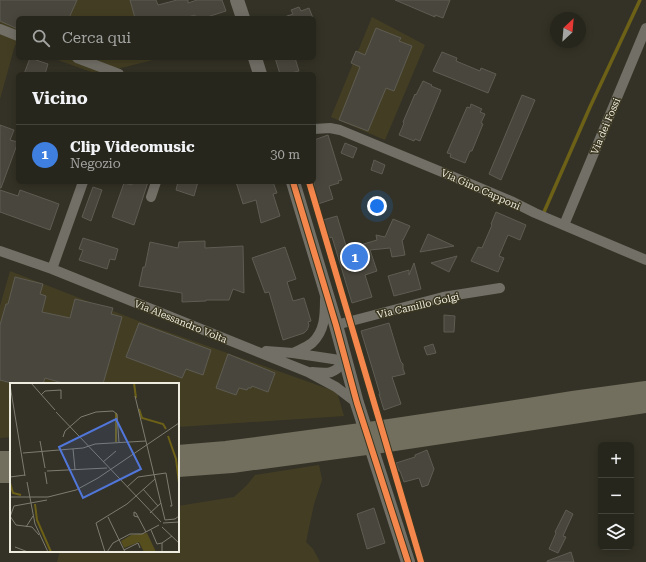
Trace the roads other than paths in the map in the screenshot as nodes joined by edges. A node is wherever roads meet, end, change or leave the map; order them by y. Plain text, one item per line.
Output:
1 (237, 0) edge
2 (242, 16) edge
3 (646, 28) edge
4 (0, 29) edge
5 (16, 35) edge
6 (82, 60) edge
7 (256, 60) edge
8 (114, 72) edge
9 (259, 72) edge
10 (316, 129) edge
11 (82, 184) edge
12 (155, 184) edge
13 (294, 184) edge
14 (152, 197) dead end
15 (564, 225) junction
16 (0, 251) edge
17 (646, 260) edge
18 (52, 269) junction
19 (324, 285) junction
20 (500, 288) dead end
21 (336, 325) junction
22 (256, 350) junction
23 (292, 353) junction
24 (346, 361) junction
25 (308, 372) junction
26 (646, 390) edge
27 (357, 403) junction
28 (646, 404) edge
29 (531, 414) junction
30 (179, 454) edge
31 (229, 457) junction
32 (179, 468) edge
33 (408, 562) edge

1 - 2 street
3 - 15 street, Via dei Fossi
4 - 5 street
6 - 8 street
7 - 9 street
10 - 15 street, Via Gino Capponi
11 - 18 street
12 - 14 street
13 - 19 street
15 - 17 street, Via Gino Capponi
16 - 18 street, Via Alessandro Volta
18 - 22 street, Via Alessandro Volta
19 - 21 street
19 - 23 street
20 - 21 street, Via Camillo Golgi
21 - 24 street
22 - 23 street
22 - 25 street, Via Alessandro Volta
23 - 24 street
24 - 25 street
24 - 27 street
25 - 27 street, Via Alessandro Volta
26 - 29 highway
27 - 33 street
28 - 29 highway
29 - 31 highway
30 - 31 highway
31 - 32 highway

